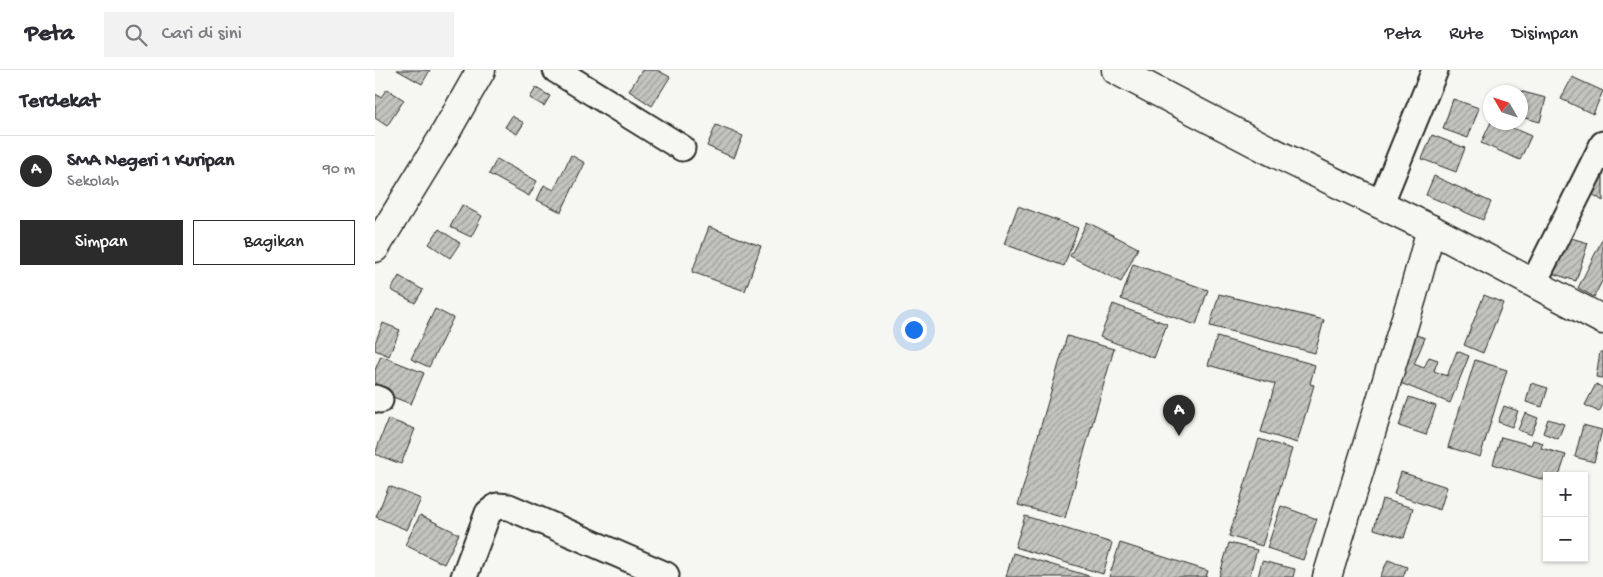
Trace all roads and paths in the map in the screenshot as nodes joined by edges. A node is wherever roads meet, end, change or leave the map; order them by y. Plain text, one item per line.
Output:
1 (481, 70) edge
2 (556, 70) edge
3 (1116, 70) edge
4 (1435, 70) edge
5 (1603, 144) edge
6 (682, 148) dead end
7 (1391, 210) junction
8 (1431, 229) junction
9 (375, 248) edge
10 (1534, 282) junction
11 (1603, 320) edge
12 (666, 575) dead end
13 (464, 577) edge
14 (1327, 577) edge

1 - 9 street
2 - 6 street
3 - 7 street
4 - 7 street
5 - 10 street
7 - 8 street
8 - 10 street
8 - 14 street
10 - 11 street
12 - 13 street

